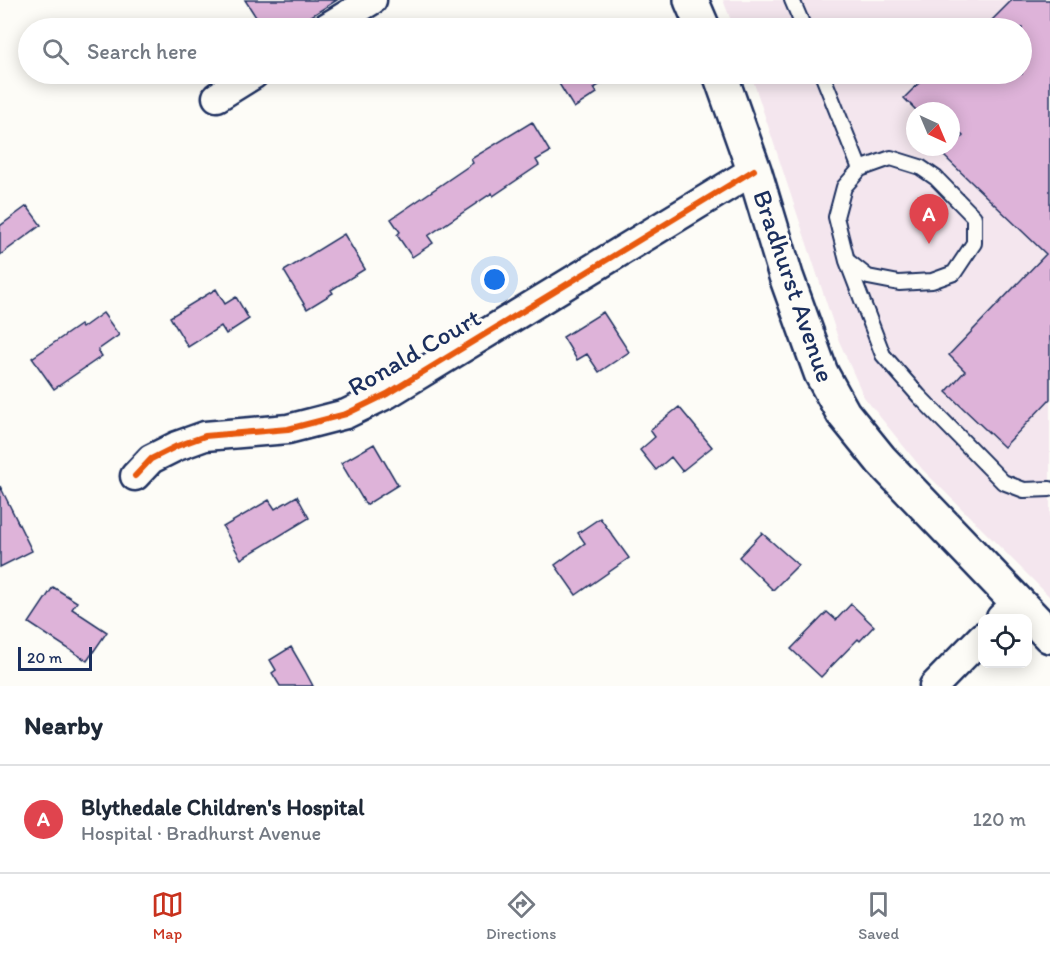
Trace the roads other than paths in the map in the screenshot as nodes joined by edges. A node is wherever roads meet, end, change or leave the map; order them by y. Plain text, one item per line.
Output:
1 (372, 0) edge
2 (691, 0) edge
3 (792, 0) edge
4 (342, 18) edge
5 (699, 18) edge
6 (800, 18) edge
7 (238, 84) edge
8 (724, 84) edge
9 (826, 84) edge
10 (217, 97) dead end
11 (860, 169) junction
12 (754, 170) junction
13 (847, 261) junction
14 (135, 476) dead end
15 (1050, 489) edge
16 (1009, 611) edge
17 (1050, 636) edge
18 (978, 641) edge
19 (934, 686) edge

1 - 4 street
2 - 5 main road
3 - 6 lane
7 - 10 street
8 - 12 main road, Bradhurst Avenue
9 - 11 lane
11 - 13 lane
11 - 13 lane
12 - 14 street, Ronald Court
12 - 16 main road, Bradhurst Avenue
13 - 15 lane
16 - 17 main road, Bradhurst Avenue
18 - 19 street

